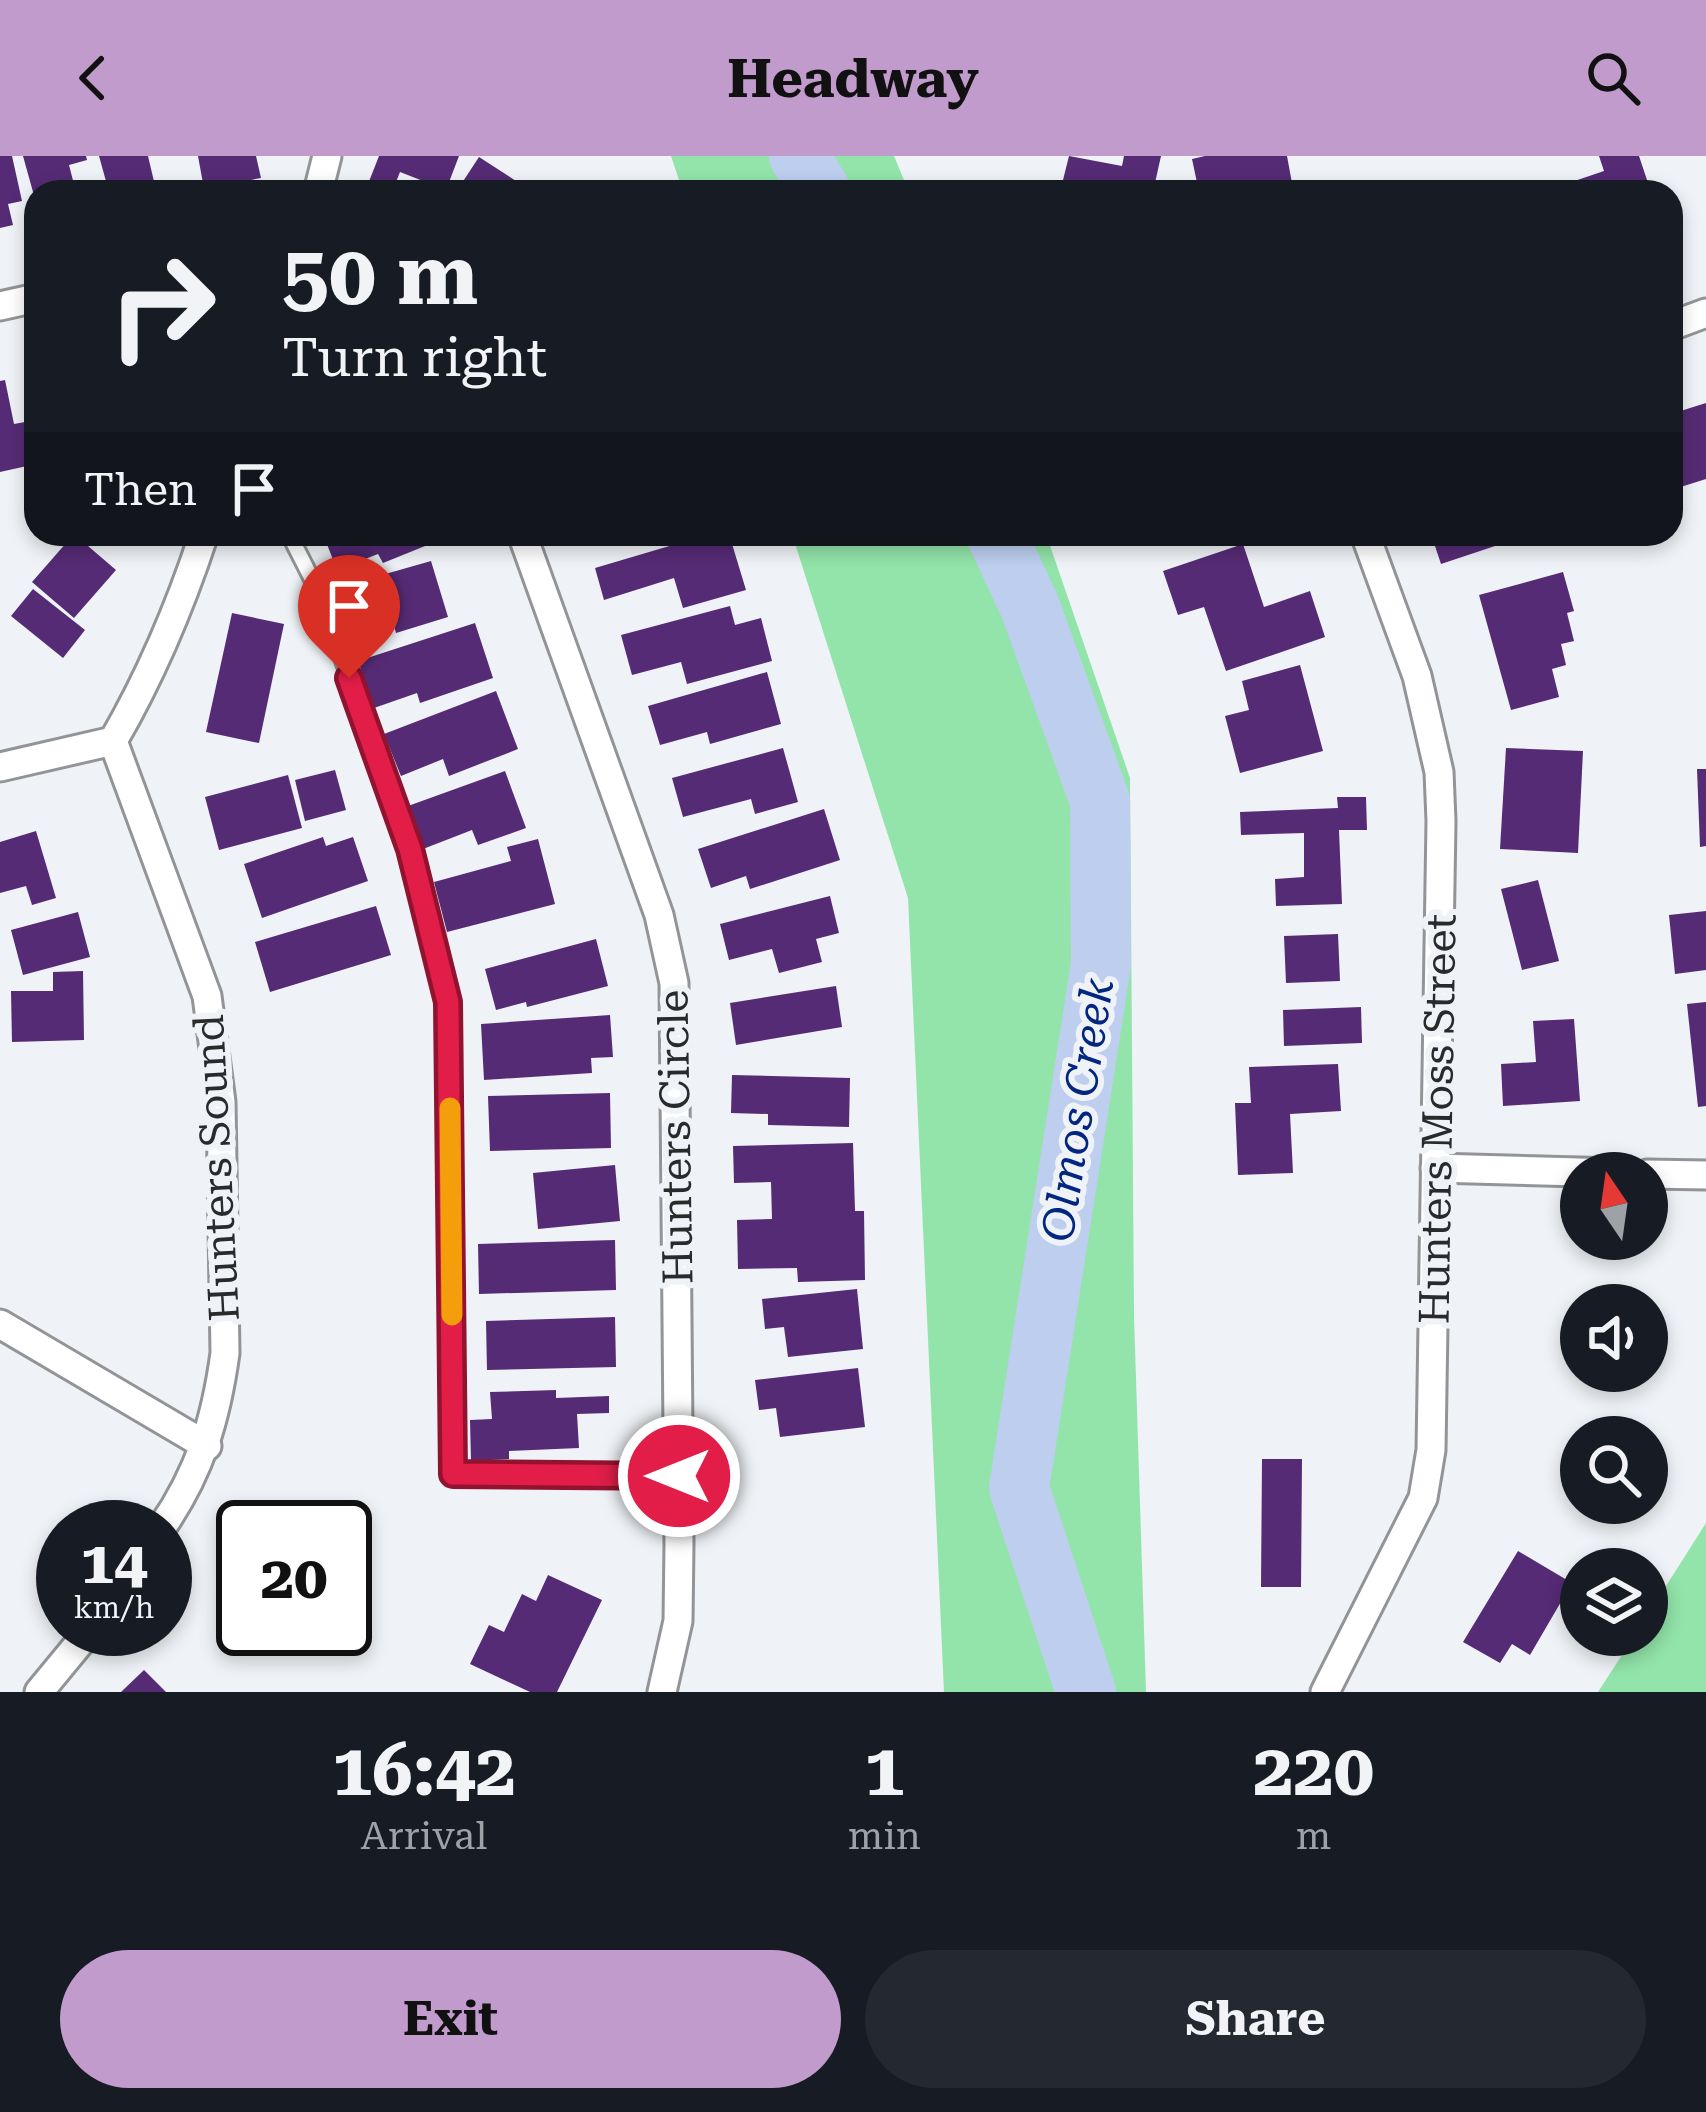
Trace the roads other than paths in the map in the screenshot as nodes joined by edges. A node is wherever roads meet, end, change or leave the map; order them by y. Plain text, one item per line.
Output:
1 (200, 546) edge
2 (296, 546) edge
3 (526, 546) edge
4 (1369, 546) edge
5 (113, 741) junction
6 (0, 767) edge
7 (1435, 1168) junction
8 (1560, 1171) edge
9 (1668, 1174) edge
10 (1706, 1175) edge
11 (0, 1324) edge
12 (207, 1447) junction
13 (679, 1476) junction
14 (181, 1500) edge
15 (69, 1656) edge
16 (39, 1692) edge
17 (662, 1692) edge
18 (1324, 1692) edge

1 - 5 street
2 - 13 lane
3 - 13 street, Hunters Circle
4 - 7 street, Hunters Moss Street
5 - 6 street
5 - 12 street, Hunters Sound
7 - 8 street
7 - 18 street, Hunters Moss Street
9 - 10 street
11 - 12 street
12 - 14 street, Hunters Sound
13 - 17 street, Hunters Circle
15 - 16 street

